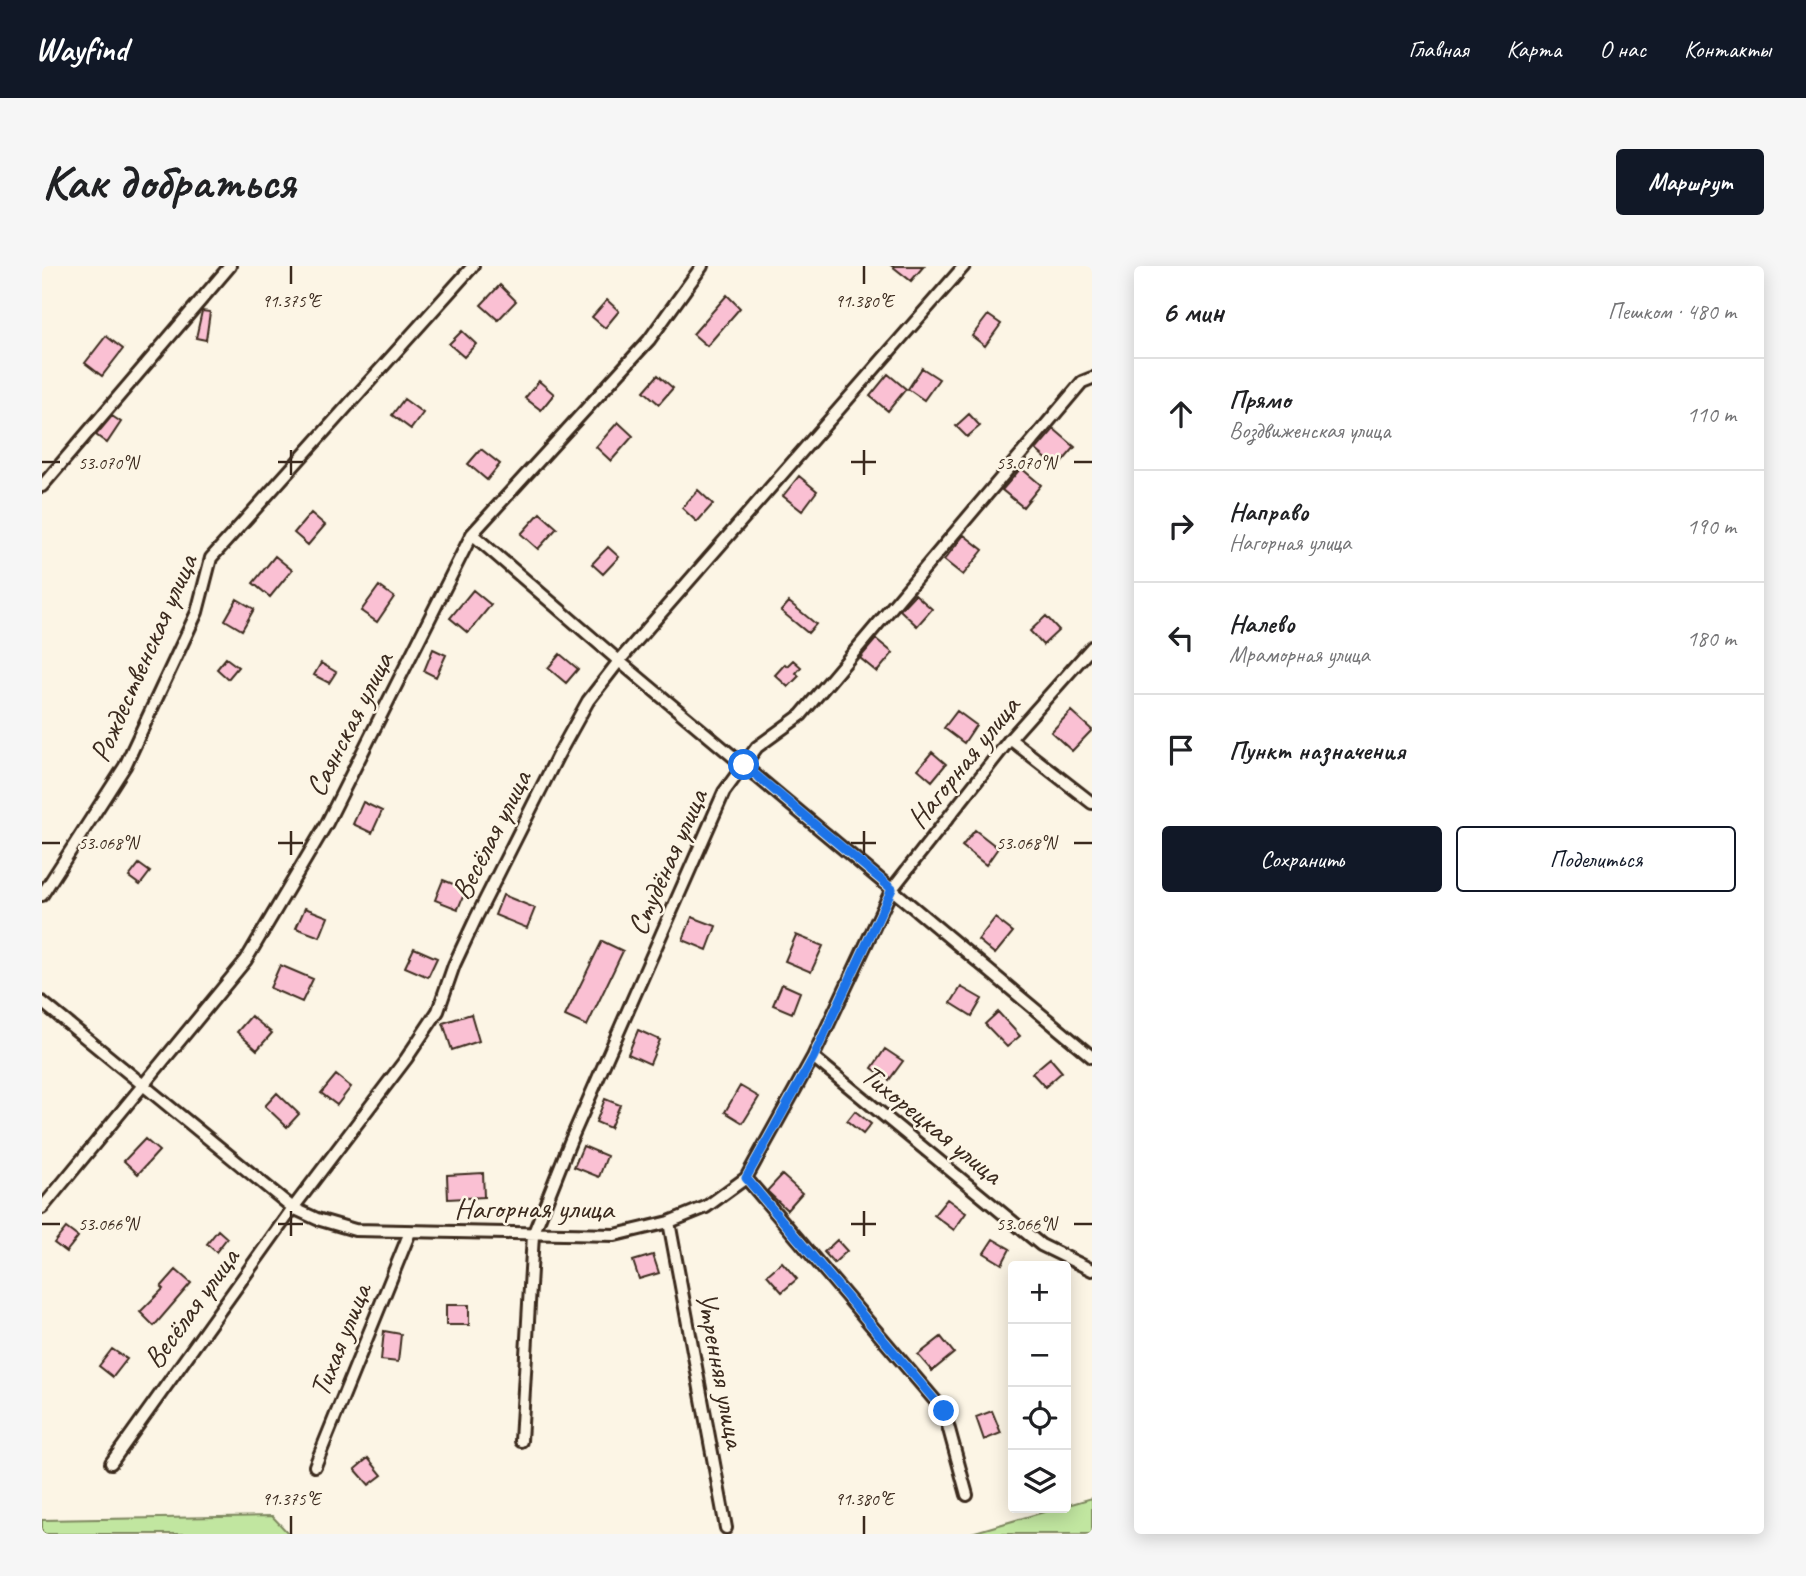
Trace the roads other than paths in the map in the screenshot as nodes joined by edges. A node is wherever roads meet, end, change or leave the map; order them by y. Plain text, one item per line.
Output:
1 (230, 266) edge
2 (473, 266) edge
3 (702, 266) edge
4 (964, 266) edge
5 (1092, 378) edge
6 (42, 486) edge
7 (472, 534) junction
8 (1092, 646) edge
9 (619, 661) junction
10 (1010, 739) junction
11 (744, 765) junction
12 (1092, 803) edge
13 (892, 889) junction
14 (42, 895) edge
15 (42, 1002) edge
16 (1092, 1057) edge
17 (813, 1058) junction
18 (144, 1086) junction
19 (746, 1178) junction
20 (42, 1208) edge
21 (293, 1208) junction
22 (669, 1222) junction
23 (410, 1232) junction
24 (533, 1236) junction
25 (1092, 1270) edge
26 (521, 1441) dead end
27 (111, 1463) dead end
28 (315, 1466) dead end
29 (967, 1495) dead end
30 (726, 1528) dead end

1 - 6 street
2 - 14 street, Рождественская улица
3 - 7 street, Саянская улица
4 - 9 street, Весёлая улица
5 - 11 street, Студёная улица
7 - 9 street
7 - 18 street, Саянская улица
8 - 10 street, Нагорная улица
9 - 11 street
9 - 21 street, Весёлая улица
10 - 12 street
10 - 13 street, Нагорная улица
11 - 13 street
11 - 24 street, Студёная улица
13 - 16 street
13 - 17 street, Нагорная улица
15 - 18 street, Нагорная улица
17 - 19 street, Нагорная улица
17 - 25 street, Тихорецкая улица
18 - 20 street, Саянская улица
18 - 21 street, Нагорная улица
19 - 22 street, Нагорная улица
19 - 29 street
21 - 23 street, Нагорная улица
21 - 27 street, Весёлая улица
22 - 24 street, Нагорная улица
22 - 30 street, Утренняя улица
23 - 24 street, Нагорная улица
23 - 28 street, Тихая улица
24 - 26 street, Студёная улица

